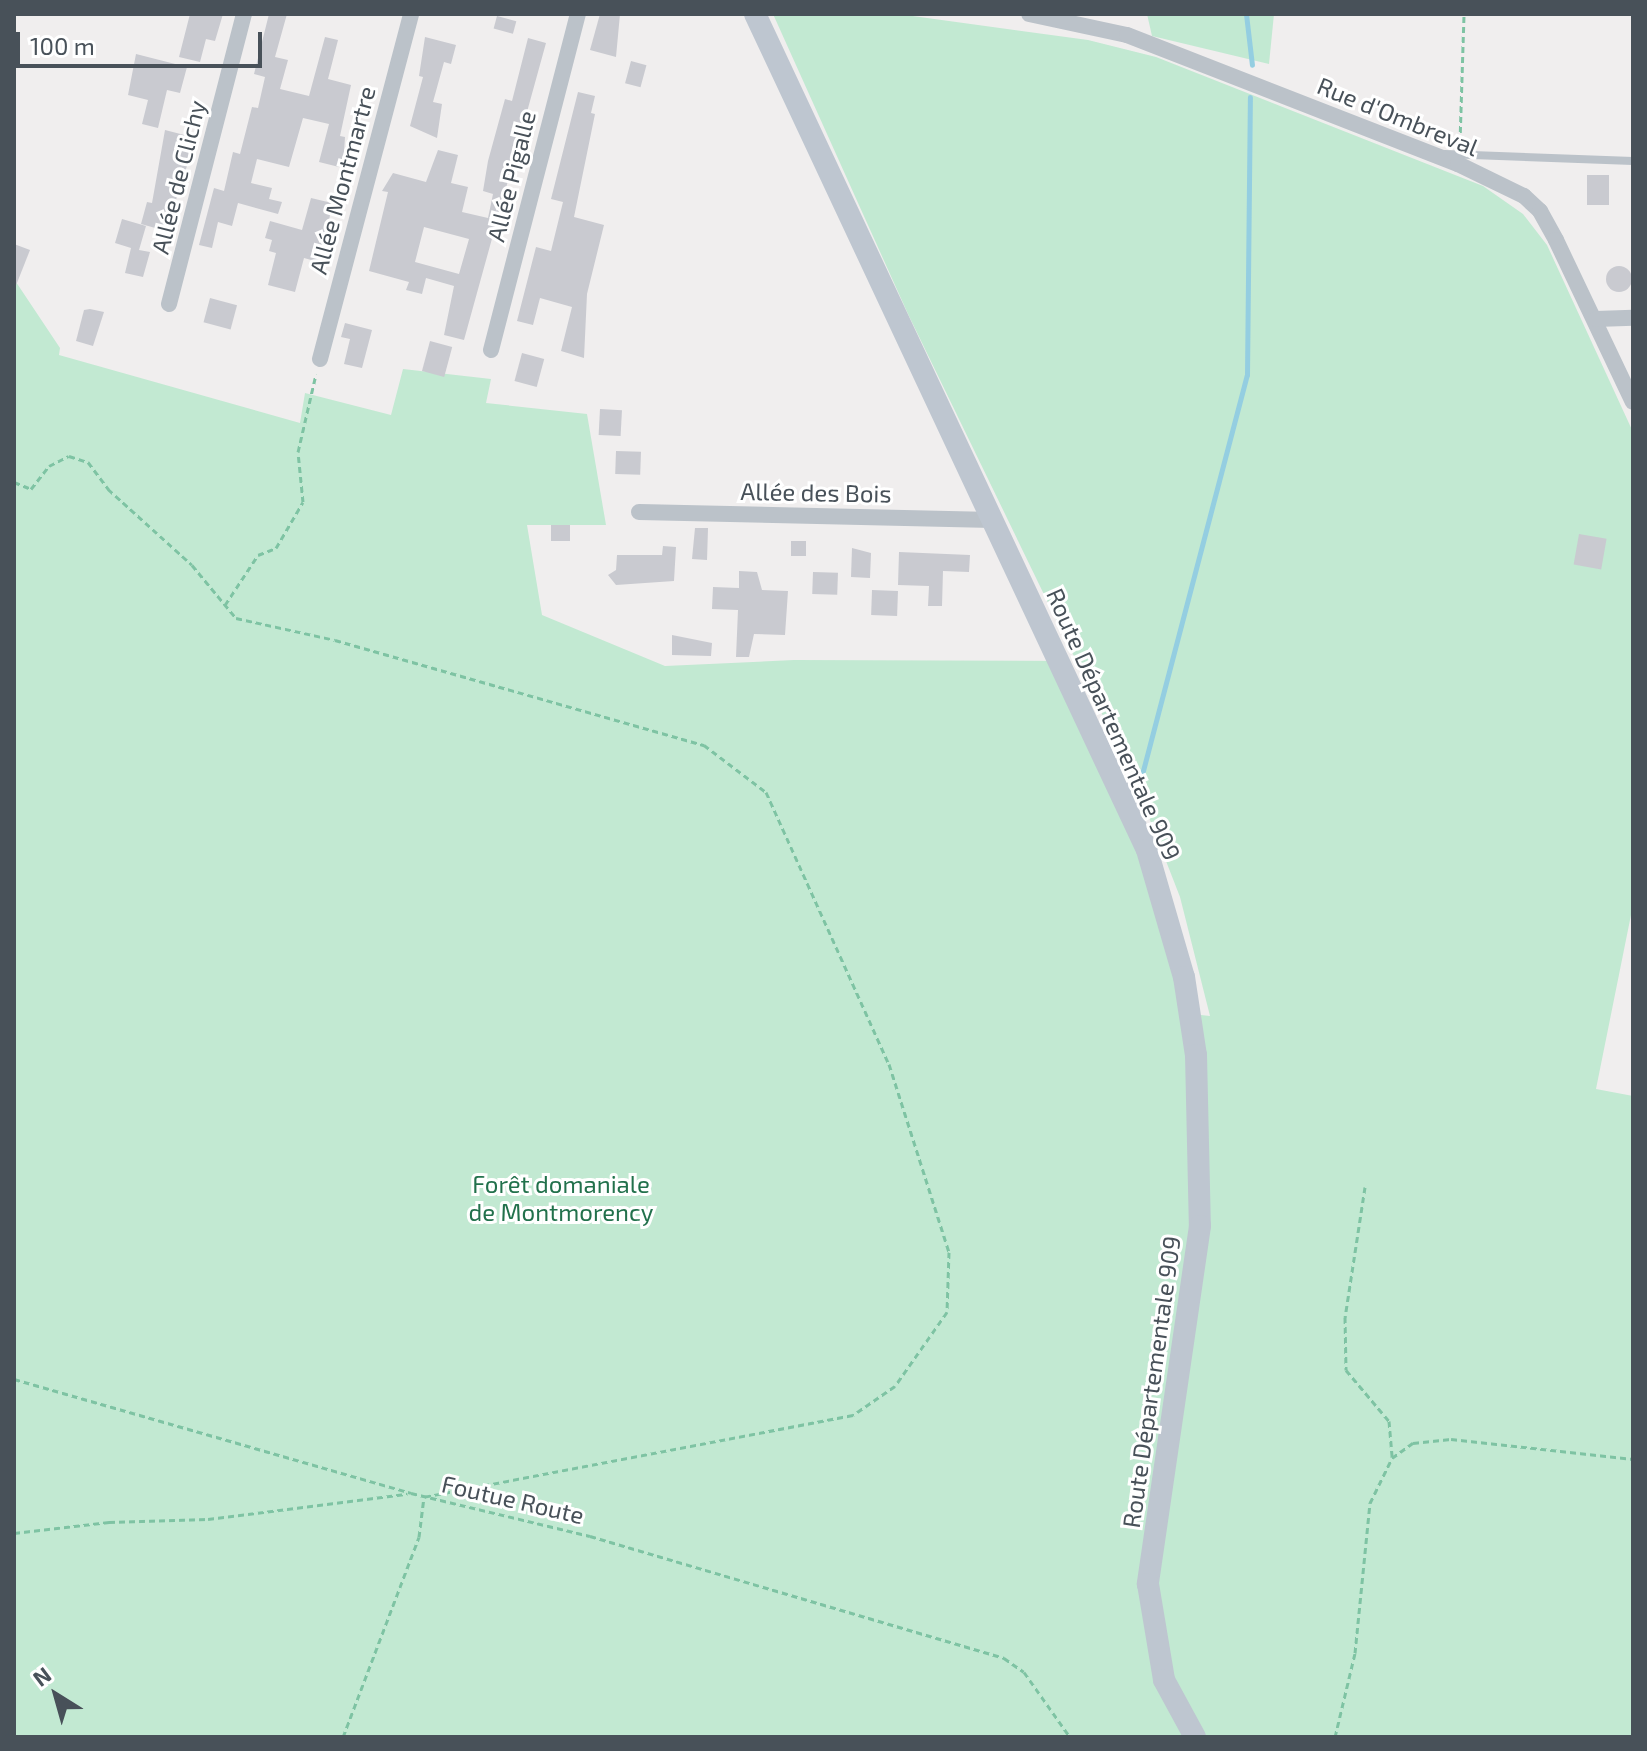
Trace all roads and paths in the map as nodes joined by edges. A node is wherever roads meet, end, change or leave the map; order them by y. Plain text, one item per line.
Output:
1 (244, 14) edge
2 (411, 14) edge
3 (578, 14) edge
4 (757, 14) edge
5 (1029, 14) edge
6 (1464, 14) edge
7 (1432, 154) junction
8 (1459, 154) junction
9 (1633, 161) edge
10 (169, 304) dead end
11 (1633, 318) edge
12 (1596, 319) junction
13 (491, 350) dead end
14 (320, 359) joint
15 (1633, 402) edge
16 (14, 482) edge
17 (639, 512) dead end
18 (993, 520) junction
19 (225, 605) junction
20 (1365, 1187) dead end
21 (14, 1379) edge
22 (1392, 1458) junction
23 (1633, 1459) edge
24 (411, 1493) junction
25 (424, 1497) junction
26 (14, 1533) edge
27 (343, 1737) edge
28 (1070, 1737) edge
29 (1195, 1737) edge
30 (1335, 1737) edge

1 - 10 street, Allée de Clichy
2 - 14 street, Allée Montmartre
3 - 13 street, Allée Pigalle
4 - 18 main road, Route Départementale 909
5 - 7 street, Rue d'Ombreval
6 - 8 path
7 - 8 lane
7 - 12 street, Rue d'Ombreval
8 - 9 lane
11 - 12 street
12 - 15 street, Rue d'Ombreval
14 - 19 path
16 - 19 path
17 - 18 street, Allée des Bois
18 - 29 main road, Route Départementale 909
19 - 25 path
20 - 22 path
21 - 24 path, Foutue Route
22 - 23 path
22 - 30 path
24 - 25 path, Foutue Route
24 - 26 path
25 - 27 path
25 - 28 path, Foutue Route

